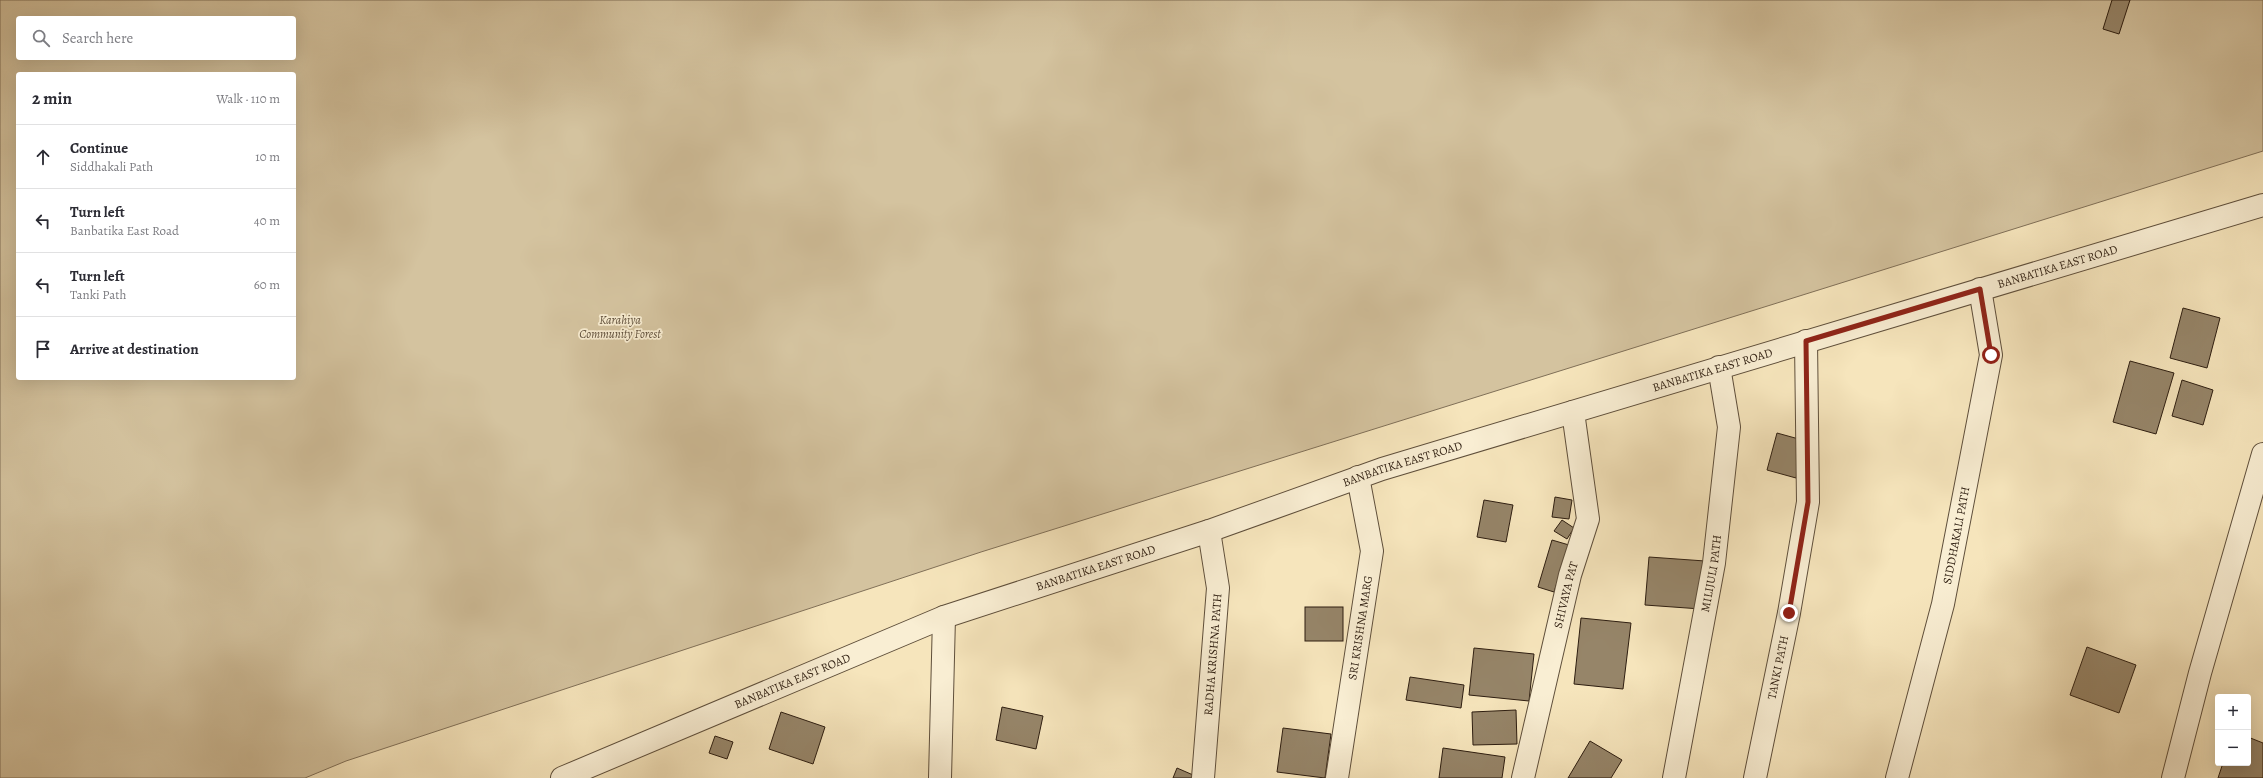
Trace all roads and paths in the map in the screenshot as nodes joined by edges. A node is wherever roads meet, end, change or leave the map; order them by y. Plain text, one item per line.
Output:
1 (2263, 205) edge
2 (1980, 289) junction
3 (1806, 341) junction
4 (1719, 368) junction
5 (1573, 412) junction
6 (2263, 454) edge
7 (1358, 477) junction
8 (1209, 531) junction
9 (944, 617) junction
10 (562, 778) edge
11 (940, 778) edge
12 (1203, 778) edge
13 (1337, 778) edge
14 (1523, 778) edge
15 (1674, 778) edge
16 (1755, 778) edge
17 (1897, 778) edge
18 (2173, 778) edge

1 - 2 street, BANBATIKA EAST ROAD
2 - 3 street, BANBATIKA EAST ROAD
2 - 17 street, SIDDHAKALI PATH
3 - 4 street, BANBATIKA EAST ROAD
3 - 16 street, TANKI PATH
4 - 5 street, BANBATIKA EAST ROAD
4 - 15 street, MILIJULI PATH
5 - 7 street, BANBATIKA EAST ROAD
5 - 14 street, SHIVAYA PAT
6 - 18 street
7 - 8 street, BANBATIKA EAST ROAD
7 - 13 street, SRI KRISHNA MARG
8 - 9 street, BANBATIKA EAST ROAD
8 - 12 street, RADHA KRISHNA PATH
9 - 10 street, BANBATIKA EAST ROAD
9 - 11 street

